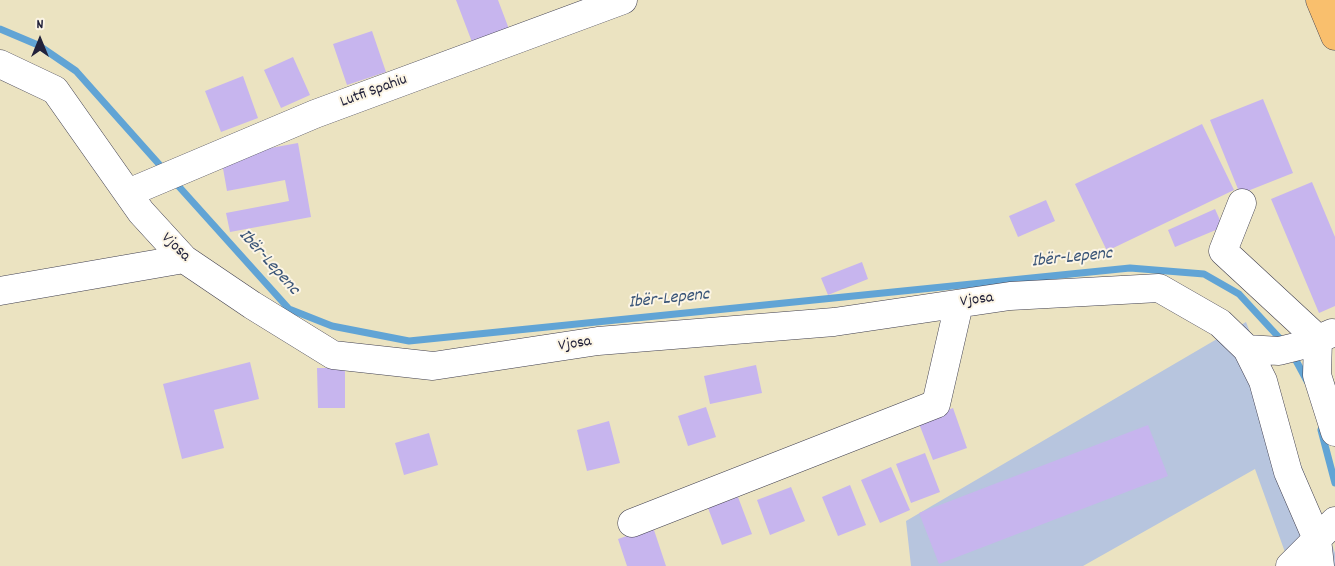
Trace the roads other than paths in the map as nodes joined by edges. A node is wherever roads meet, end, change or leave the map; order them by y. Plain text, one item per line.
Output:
1 (623, 0) edge
2 (1320, 0) edge
3 (1335, 36) edge
4 (0, 64) edge
5 (128, 193) junction
6 (1242, 203) dead end
7 (184, 259) junction
8 (0, 291) edge
9 (959, 304) junction
10 (1320, 338) edge
11 (1247, 349) junction
12 (1335, 432) edge
13 (632, 523) dead end
14 (1326, 530) edge
15 (1290, 566) edge
16 (1320, 566) edge

1 - 5 street, Lutfi Spahiu
2 - 3 main road
4 - 5 street, Vjosa
5 - 7 street, Vjosa
6 - 10 street
7 - 8 street
7 - 9 street, Vjosa
9 - 11 street, Vjosa
9 - 13 street
10 - 11 street
10 - 12 street
11 - 14 street, Vjosa
14 - 15 street
14 - 16 street, Vjosa

